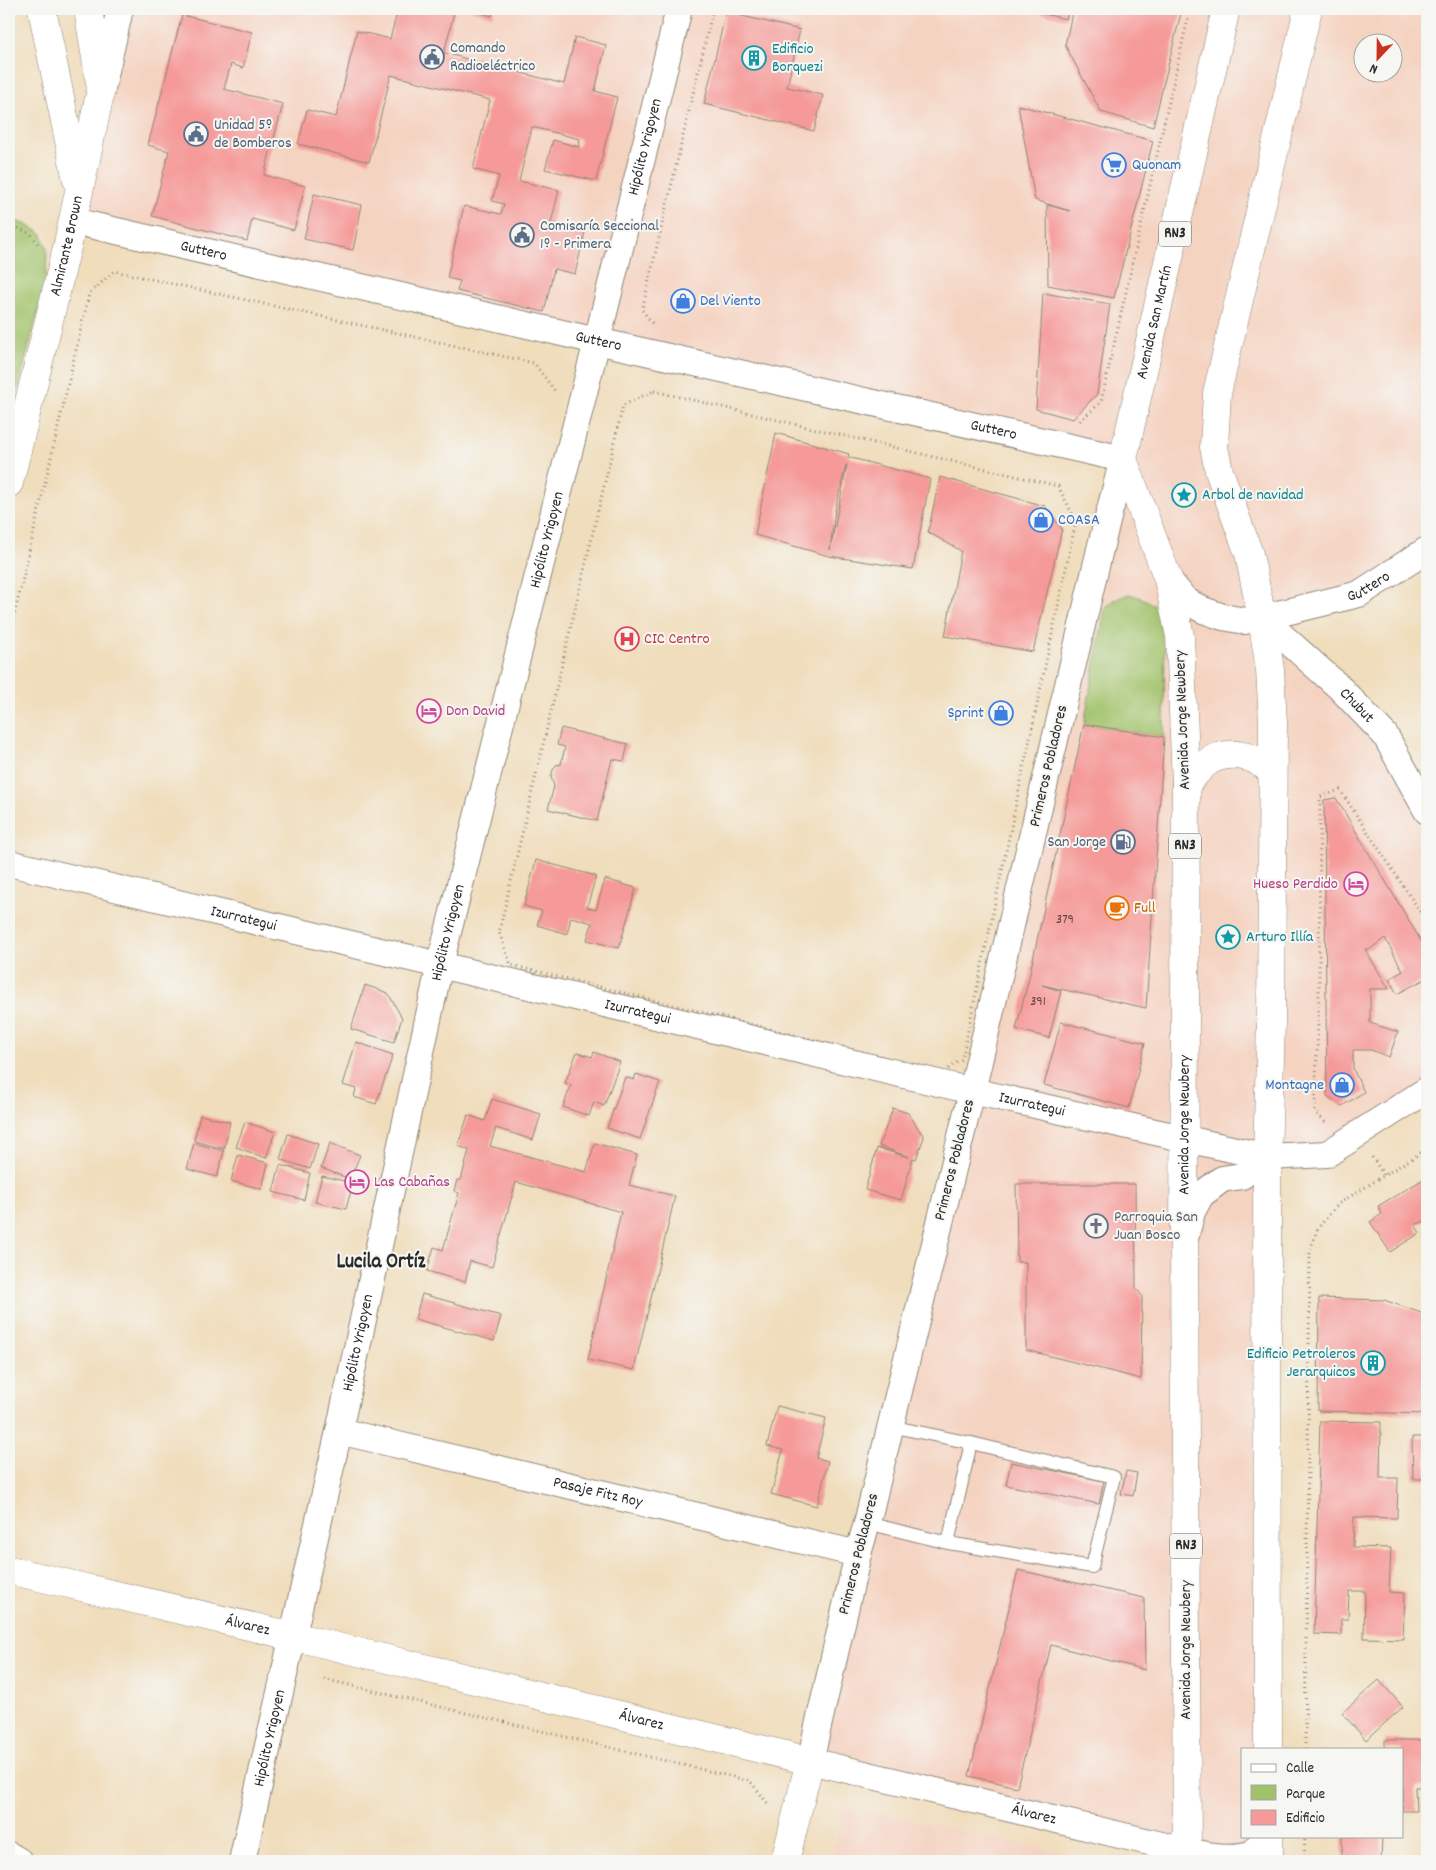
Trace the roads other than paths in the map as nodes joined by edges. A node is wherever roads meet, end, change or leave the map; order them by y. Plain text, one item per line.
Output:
1 (42, 9) edge
2 (88, 9) edge
3 (120, 9) edge
4 (678, 9) edge
5 (1226, 9) edge
6 (1308, 9) edge
7 (101, 88) junction
8 (79, 191) junction
9 (73, 221) junction
10 (597, 341) junction
11 (1124, 459) junction
12 (9, 483) edge
13 (1427, 550) edge
14 (1168, 579) junction
15 (1262, 618) junction
16 (1272, 773) junction
17 (1186, 784) junction
18 (1427, 811) edge
19 (9, 863) edge
20 (440, 964) junction
21 (1427, 1090) edge
22 (972, 1091) junction
23 (1186, 1140) junction
24 (1267, 1157) junction
25 (1184, 1242) junction
26 (890, 1426) junction
27 (339, 1431) junction
28 (971, 1443) junction
29 (867, 1523) junction
30 (948, 1543) junction
31 (858, 1554) junction
32 (9, 1570) edge
33 (292, 1636) junction
34 (1268, 1748) edge
35 (810, 1761) junction
36 (1264, 1838) edge
37 (1269, 1838) edge
38 (9, 1855) edge
39 (1187, 1856) edge
40 (19, 1861) edge
41 (242, 1861) edge
42 (785, 1861) edge
43 (1269, 1861) edge

1 - 8 main road
2 - 7 main road
3 - 7 street, Almirante Brown
4 - 10 street, Hipólito Yrigoyen
5 - 11 main road, Avenida San Martín / RN3
6 - 15 main road
7 - 8 main road, Almirante Brown
8 - 9 main road, Almirante Brown
9 - 10 street, Guttero
9 - 12 main road, Almirante Brown
10 - 11 street, Guttero
10 - 20 street, Hipólito Yrigoyen
11 - 14 main road, Avenida Jorge Newbery / RN3
11 - 22 street, Primeros Pobladores
13 - 15 street, Guttero
14 - 15 street, Guttero
14 - 17 main road, Avenida Jorge Newbery / RN3
15 - 16 main road
15 - 18 street, Chubut
16 - 17 main road
16 - 24 main road
17 - 23 main road, Avenida Jorge Newbery / RN3
19 - 20 street, Izurrategui
20 - 22 street, Izurrategui
20 - 27 street, Hipólito Yrigoyen
21 - 24 street, Izurrategui
22 - 23 street, Izurrategui
22 - 26 street, Primeros Pobladores
23 - 24 street, Izurrategui
23 - 25 main road, Avenida Jorge Newbery / RN3
24 - 25 street
24 - 34 main road
25 - 39 main road, Avenida Jorge Newbery / RN3
26 - 28 lane
26 - 29 street, Primeros Pobladores
27 - 31 street, Pasaje Fitz Roy
27 - 33 street, Hipólito Yrigoyen
28 - 30 lane
28 - 30 lane
29 - 30 lane
29 - 31 street, Primeros Pobladores
31 - 35 street, Primeros Pobladores
32 - 33 main road, Álvarez
33 - 35 main road, Álvarez
33 - 41 street, Hipólito Yrigoyen
35 - 39 street, Álvarez
35 - 42 main road, Primeros Pobladores
36 - 39 street, Álvarez
37 - 43 main road
38 - 40 street

